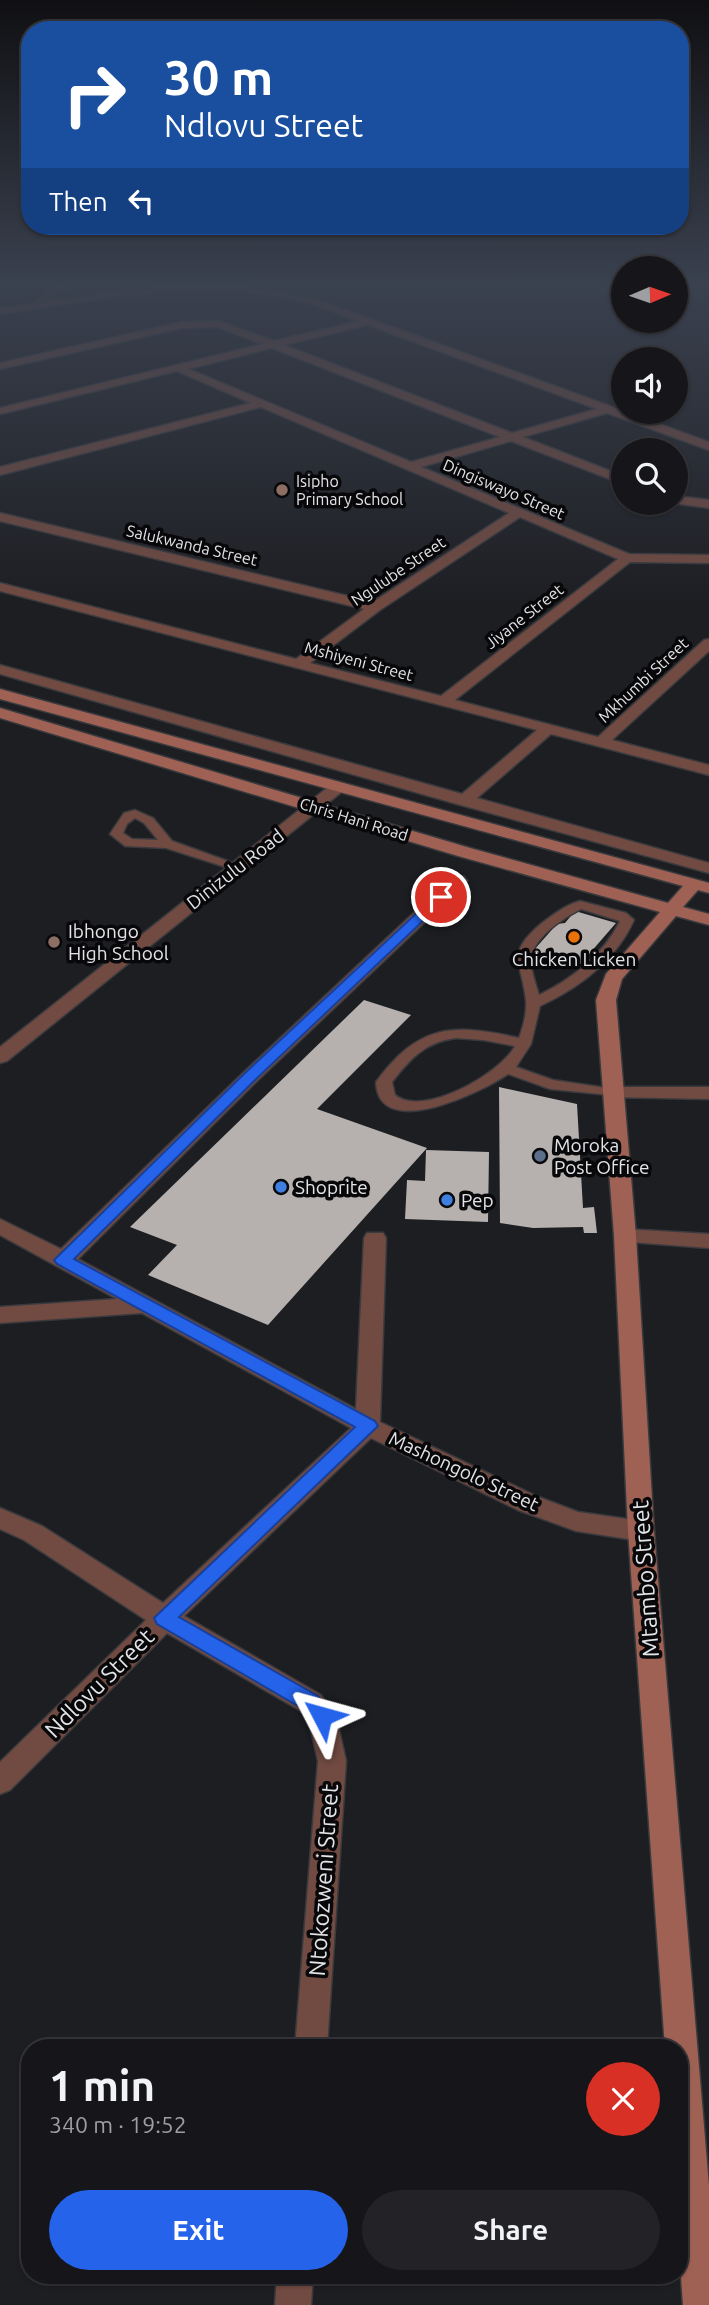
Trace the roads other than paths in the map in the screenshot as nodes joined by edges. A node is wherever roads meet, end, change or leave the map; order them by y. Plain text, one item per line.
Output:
1 (80, 392) edge
2 (232, 392) edge
3 (397, 392) edge
4 (555, 392) edge
5 (261, 404) junction
6 (605, 410) junction
7 (0, 411) edge
8 (515, 438) junction
9 (709, 446) edge
10 (410, 466) junction
11 (0, 471) edge
12 (611, 475) edge
13 (688, 501) edge
14 (709, 504) edge
15 (519, 512) junction
16 (0, 517) edge
17 (627, 558) junction
18 (709, 559) edge
19 (0, 587) edge
20 (375, 607) junction
21 (709, 643) edge
22 (300, 663) junction
23 (0, 669) edge
24 (0, 694) edge
25 (443, 702) junction
26 (0, 712) edge
27 (548, 729) junction
28 (601, 742) junction
29 (709, 771) edge
30 (338, 787) junction
31 (463, 801) junction
32 (313, 806) junction
33 (167, 844) dead end
34 (238, 867) junction
35 (709, 868) edge
36 (458, 881) dead end
37 (701, 886) edge
38 (673, 909) junction
39 (709, 920) edge
40 (534, 1003) junction
41 (524, 1044) junction
42 (0, 1057) edge
43 (507, 1069) junction
44 (615, 1093) junction
45 (709, 1093) edge
46 (0, 1226) edge
47 (625, 1236) junction
48 (375, 1238) dead end
49 (709, 1241) edge
50 (63, 1260) junction
51 (145, 1305) junction
52 (0, 1315) edge
53 (368, 1426) junction
54 (0, 1518) edge
55 (641, 1531) junction
56 (165, 1618) junction
57 (0, 1781) edge
58 (312, 2039) edge
59 (680, 2039) edge
60 (688, 2137) edge
61 (294, 2284) edge
62 (293, 2305) edge
63 (701, 2305) edge

1 - 7 street
2 - 5 street, Dingiswayo Street
3 - 8 street
4 - 6 street
5 - 10 street, Dingiswayo Street
5 - 11 street
6 - 8 street
6 - 9 street
8 - 10 street
8 - 12 street
10 - 15 street, Dingiswayo Street
13 - 14 street
15 - 17 street, Dingiswayo Street
15 - 20 street, Ngulube Street
16 - 20 street, Salukwanda Street
17 - 18 street, Dingiswayo Street
17 - 25 street, Jiyane Street
19 - 22 street, Mshiyeni Street
20 - 22 street, Ngulube Street
21 - 28 street, Mkhumbi Street
22 - 25 street, Mshiyeni Street
23 - 31 street
24 - 30 main road, Chris Hani Road
25 - 27 street, Mshiyeni Street
26 - 32 main road, Chris Hani Road
27 - 28 street, Mshiyeni Street
27 - 31 street
28 - 29 street, Mshiyeni Street
30 - 32 street, Dinizulu Road
30 - 37 main road, Chris Hani Road
31 - 35 street
32 - 34 street, Dinizulu Road
32 - 38 main road, Chris Hani Road
33 - 34 lane
34 - 42 street, Dinizulu Road
36 - 50 street
37 - 38 main road, Mtambo Street
38 - 39 main road, Chris Hani Road
38 - 44 main road, Mtambo Street
40 - 40 lane
40 - 41 lane
41 - 43 lane
41 - 43 lane
43 - 44 lane
44 - 45 street
44 - 47 main road, Mtambo Street
46 - 50 street, Mashongolo Street
47 - 49 street
47 - 55 main road, Mtambo Street
48 - 53 street
50 - 51 street, Mashongolo Street
51 - 52 street
51 - 53 street, Mashongolo Street
53 - 55 street, Mashongolo Street
53 - 56 street, Ndlovu Street
54 - 56 street, Ntokozweni Street
55 - 59 main road, Mtambo Street
56 - 57 street, Ndlovu Street
56 - 58 street, Ntokozweni Street
60 - 63 main road, Mtambo Street
61 - 62 street

